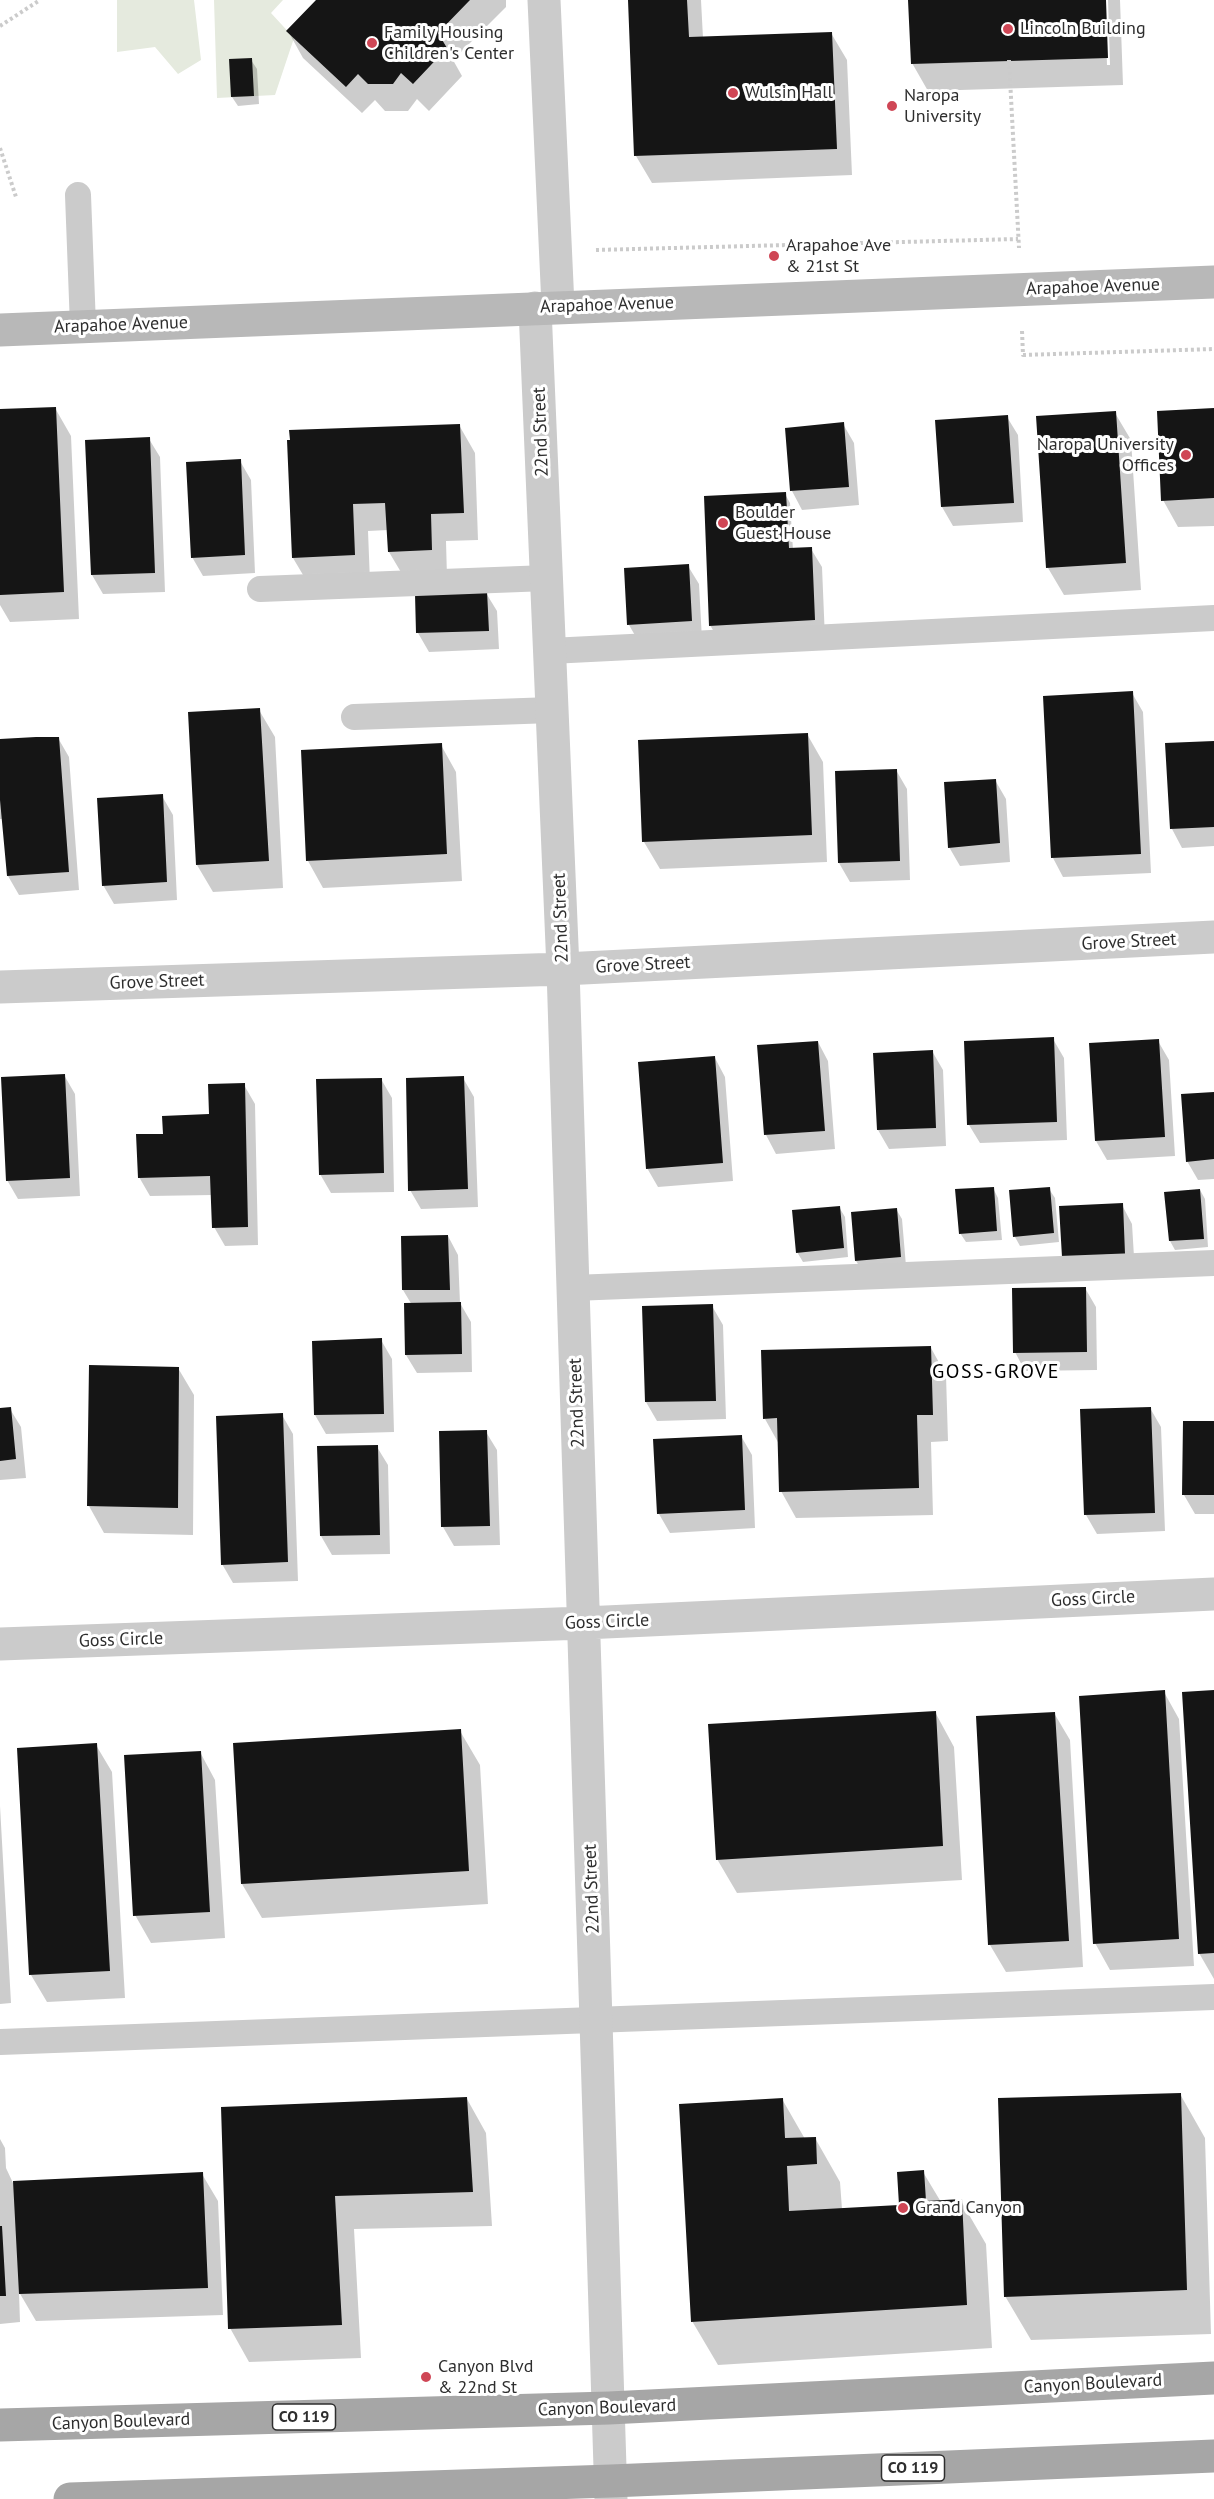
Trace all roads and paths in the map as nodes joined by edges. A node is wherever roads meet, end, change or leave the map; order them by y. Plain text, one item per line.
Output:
1 (40, 0) edge
2 (544, 0) edge
3 (0, 26) edge
4 (1009, 60) dead end
5 (0, 148) edge
6 (78, 195) dead end
7 (16, 197) dead end
8 (1018, 239) junction
9 (556, 251) junction
10 (1214, 282) edge
11 (1021, 290) junction
12 (547, 307) junction
13 (83, 326) junction
14 (0, 330) edge
15 (1214, 349) edge
16 (547, 578) junction
17 (260, 590) dead end
18 (1214, 618) edge
19 (550, 651) junction
20 (552, 710) junction
21 (354, 717) dead end
22 (1214, 937) edge
23 (563, 969) junction
24 (0, 987) edge
25 (1214, 1263) edge
26 (573, 1288) junction
27 (1214, 1594) edge
28 (584, 1623) junction
29 (0, 1644) edge
30 (1214, 1997) edge
31 (597, 2020) junction
32 (0, 2042) edge
33 (1214, 2378) edge
34 (609, 2408) junction
35 (0, 2425) edge
36 (1214, 2456) edge
37 (611, 2490) edge
38 (70, 2499) edge

1 - 3 path
2 - 9 street, 22nd Street
4 - 8 path
5 - 7 path
6 - 13 lane
8 - 9 path
8 - 11 path
9 - 12 street, 22nd Street
10 - 11 main road, Arapahoe Avenue
11 - 12 main road, Arapahoe Avenue
11 - 15 path
12 - 13 main road, Arapahoe Avenue
12 - 16 street, 22nd Street
13 - 14 main road, Arapahoe Avenue
16 - 17 lane
16 - 19 street, 22nd Street
18 - 19 lane
19 - 20 street, 22nd Street
20 - 21 lane
20 - 23 street, 22nd Street
22 - 23 street, Grove Street
23 - 24 street, Grove Street
23 - 26 street, 22nd Street
25 - 26 lane
26 - 28 street, 22nd Street
27 - 28 street, Goss Circle
28 - 29 street, Goss Circle
28 - 31 street, 22nd Street
30 - 31 lane
31 - 32 lane
31 - 34 street, 22nd Street
33 - 34 main road, Canyon Boulevard / CO 119
34 - 35 main road, Canyon Boulevard / CO 119
34 - 37 street, 22nd Street
36 - 37 main road, CO 119
37 - 38 main road, CO 119

